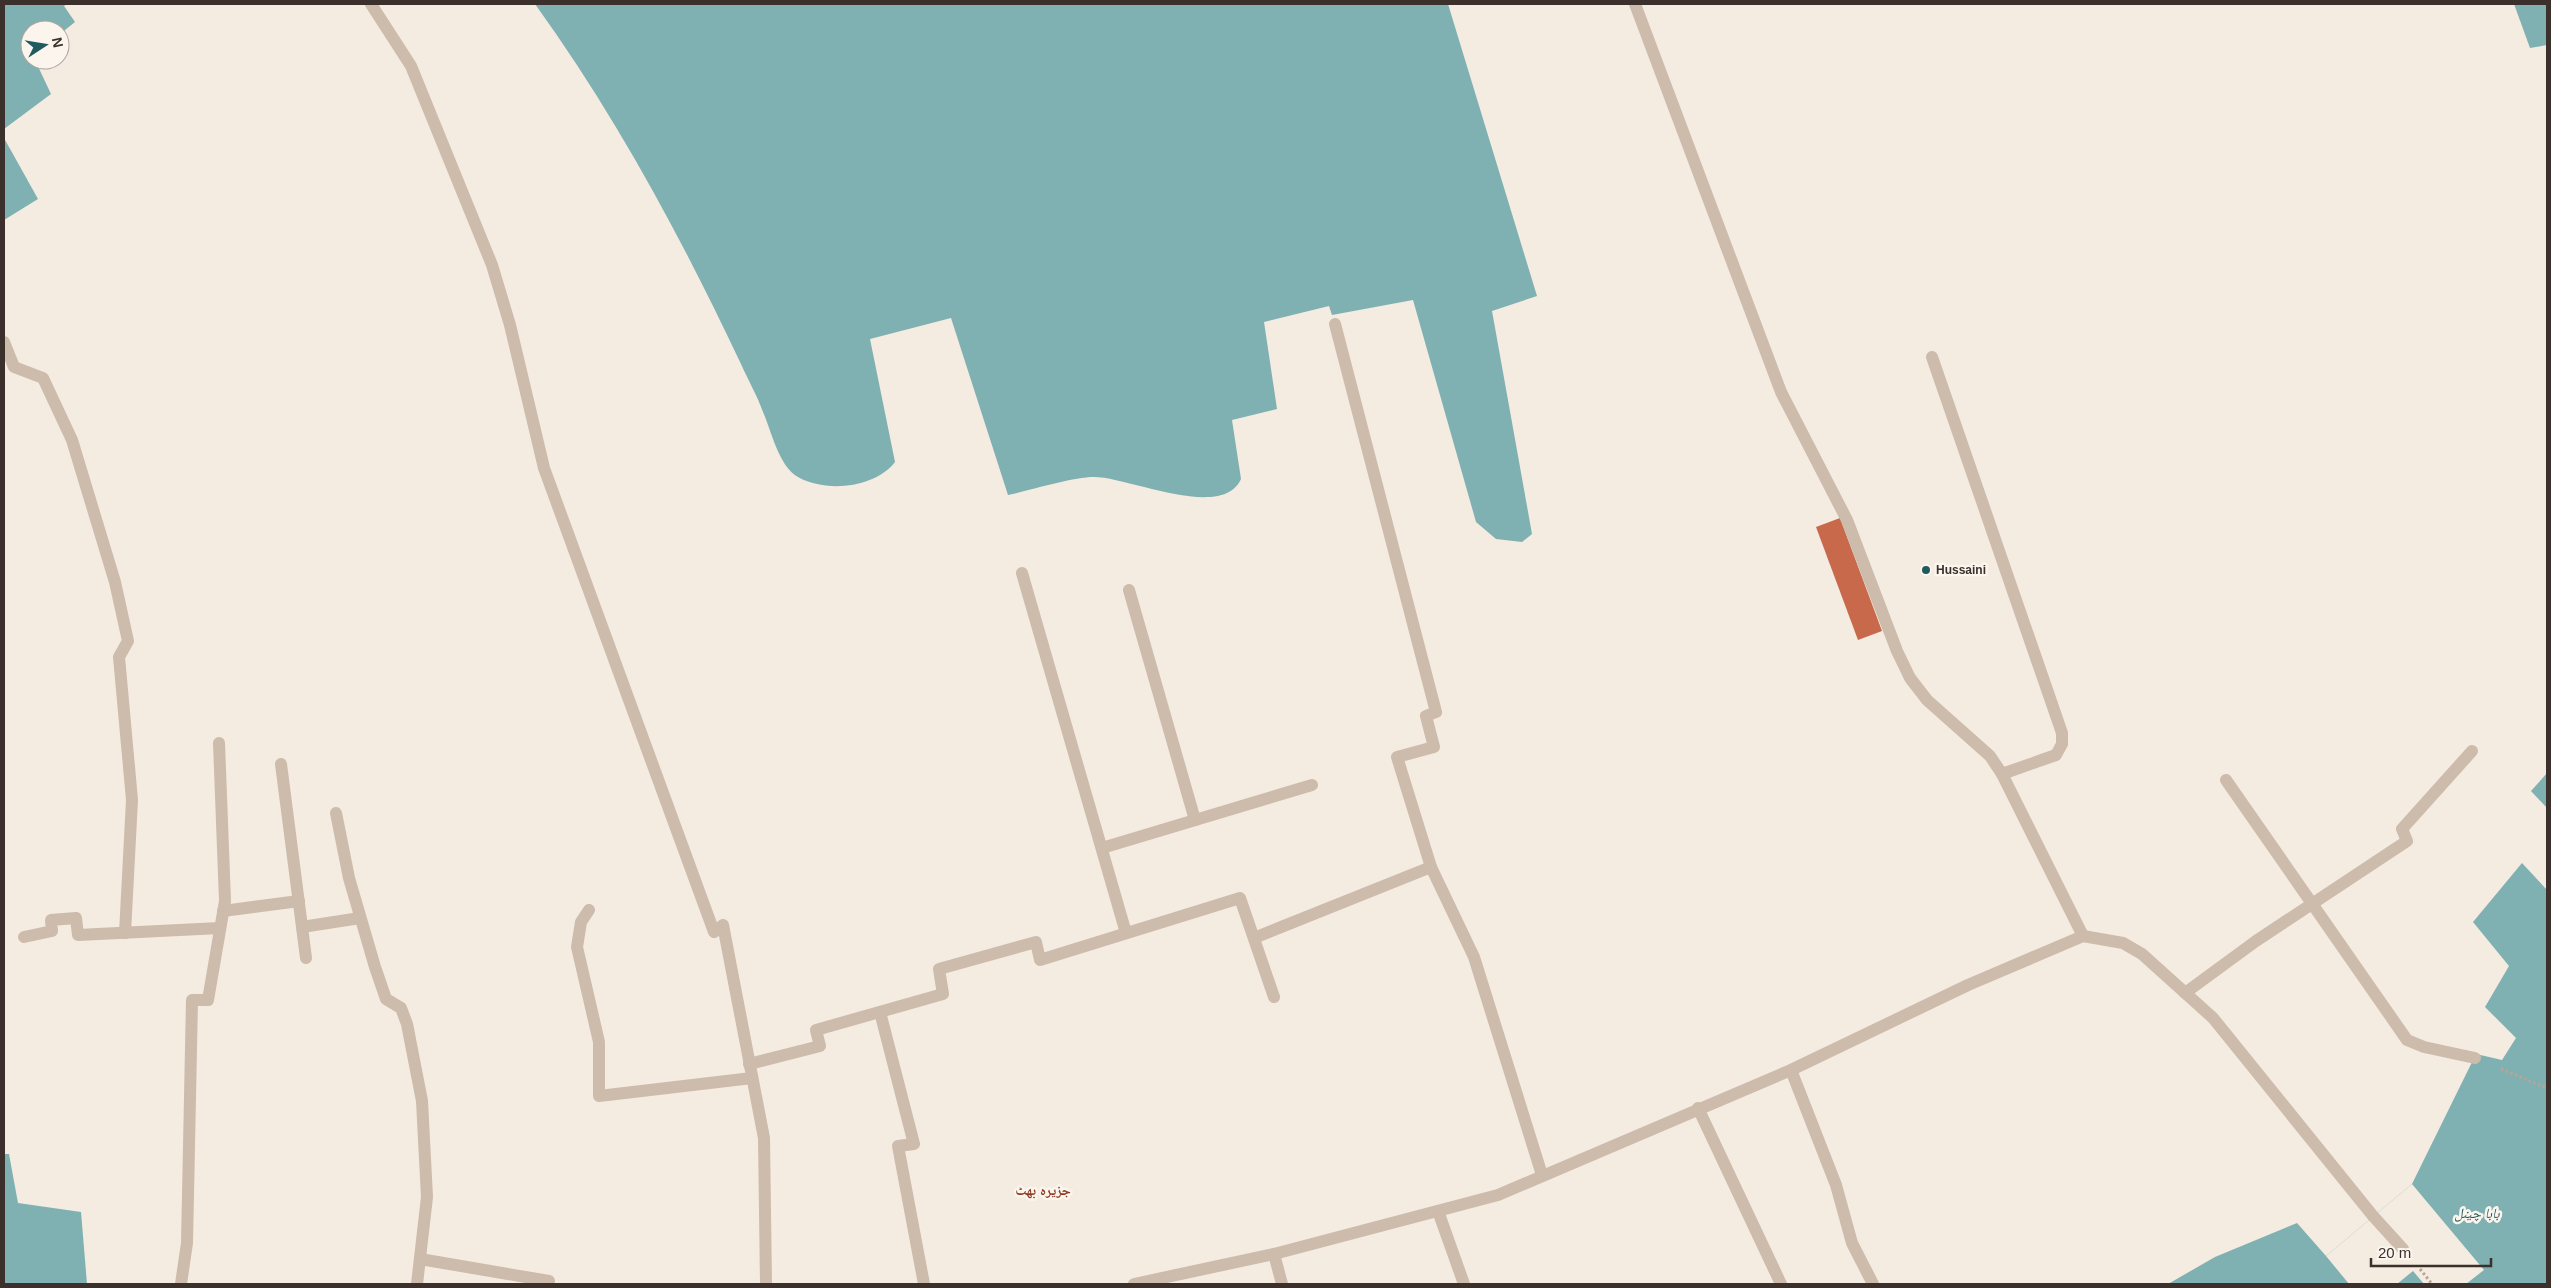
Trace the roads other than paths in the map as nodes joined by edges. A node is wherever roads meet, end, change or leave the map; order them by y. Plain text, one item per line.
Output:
1 (371, 4) edge
2 (1634, 4) edge
3 (1335, 324) dead end
4 (4, 342) edge
5 (1932, 357) dead end
6 (1022, 573) dead end
7 (1129, 590) dead end
8 (219, 743) dead end
9 (2472, 751) dead end
10 (281, 764) dead end
11 (2002, 774) junction
12 (2226, 780) dead end
13 (1312, 785) dead end
14 (336, 813) dead end
15 (1195, 820) junction
16 (1102, 848) junction
17 (1431, 867) junction
18 (299, 901) junction
19 (2311, 904) junction
20 (590, 910) dead end
21 (223, 911) junction
22 (360, 918) junction
23 (302, 927) junction
24 (220, 928) junction
25 (125, 933) junction
26 (1126, 933) junction
27 (2083, 936) junction
28 (24, 937) dead end
29 (1254, 938) junction
30 (306, 958) dead end
31 (2185, 993) junction
32 (1274, 997) dead end
33 (880, 1012) junction
34 (2474, 1058) road end
35 (749, 1064) junction
36 (1791, 1070) junction
37 (752, 1078) junction
38 (1698, 1108) junction
39 (1542, 1175) junction
40 (1438, 1211) junction
41 (2403, 1249) dead end
42 (1274, 1254) junction
43 (420, 1259) junction
44 (549, 1281) dead end
45 (181, 1284) edge
46 (417, 1284) edge
47 (766, 1284) edge
48 (924, 1284) edge
49 (1134, 1284) edge
50 (1282, 1284) edge
51 (1464, 1284) edge
52 (1781, 1284) edge
53 (1874, 1284) edge

1 - 35 street
2 - 11 street
3 - 17 street
4 - 25 street
5 - 11 street
6 - 16 street
7 - 15 street
8 - 21 street
9 - 19 street
10 - 18 street
11 - 27 street
12 - 19 street
13 - 15 street
14 - 22 street
15 - 16 street
16 - 26 street
17 - 29 street
17 - 39 street
18 - 21 street
18 - 23 street
19 - 31 street
19 - 34 street
20 - 37 street
21 - 24 street
22 - 23 street
22 - 43 street
23 - 30 street
24 - 25 street
24 - 45 street
25 - 28 street
26 - 29 street
26 - 33 street
27 - 31 street
27 - 36 street
29 - 32 street
31 - 41 street
33 - 35 street
33 - 48 street
35 - 37 street
36 - 38 street
36 - 53 street
37 - 47 street
38 - 39 street
38 - 52 street
39 - 40 street
40 - 42 street
40 - 51 street
42 - 49 street
42 - 50 street
43 - 44 street
43 - 46 street

